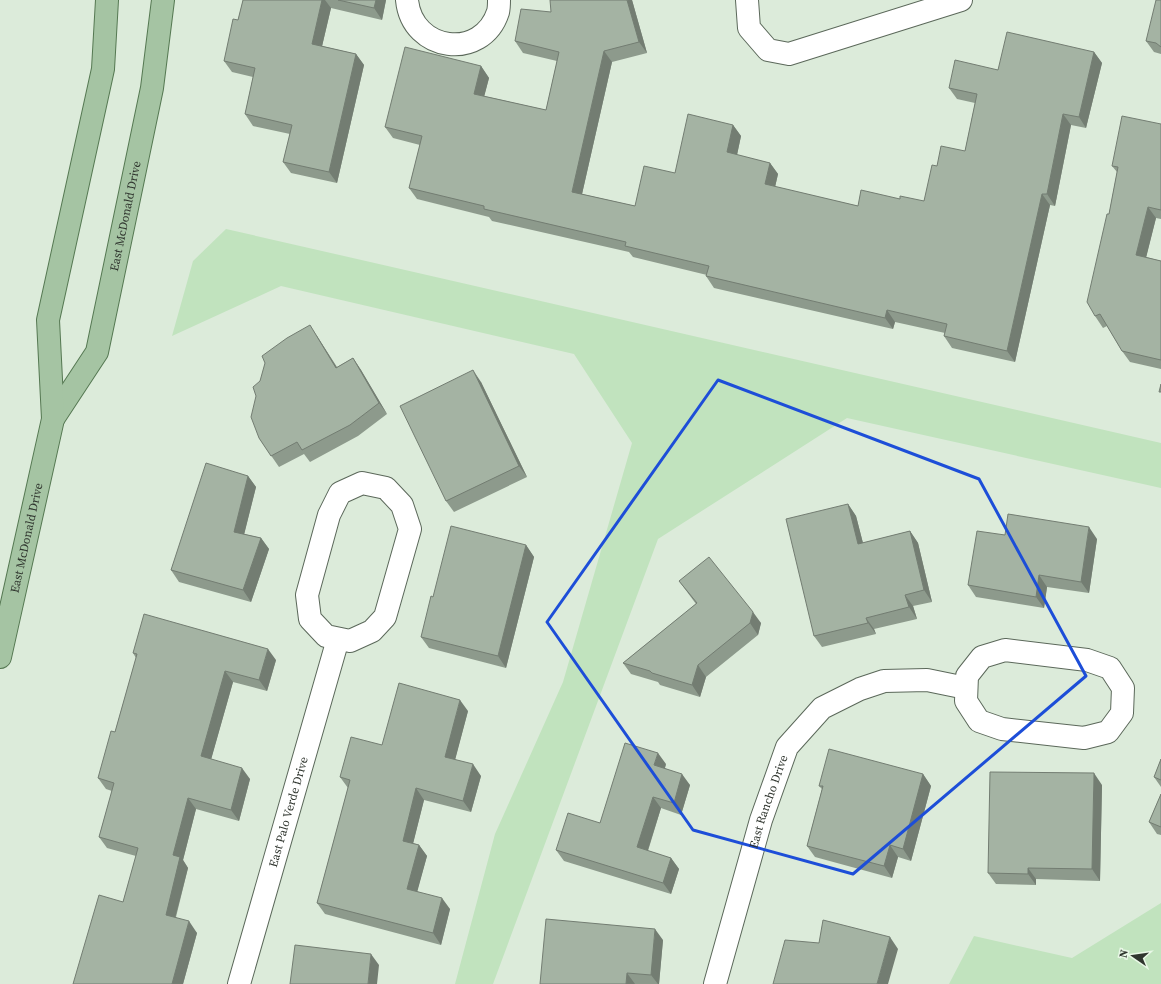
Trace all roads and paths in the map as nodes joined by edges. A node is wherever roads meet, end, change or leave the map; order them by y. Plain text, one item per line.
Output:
1 (107, 0) edge
2 (163, 0) edge
3 (407, 0) edge
4 (500, 0) edge
5 (747, 0) edge
6 (961, 0) edge
7 (53, 419) junction
8 (338, 639) junction
9 (0, 657) edge
10 (966, 688) junction
11 (239, 984) edge
12 (715, 984) edge

1 - 7 main road, East McDonald Drive
2 - 7 main road, East McDonald Drive
3 - 4 street
5 - 6 street
7 - 9 main road, East McDonald Drive
8 - 8 street
8 - 11 street, East Palo Verde Drive
10 - 10 street
10 - 12 street, East Rancho Drive

